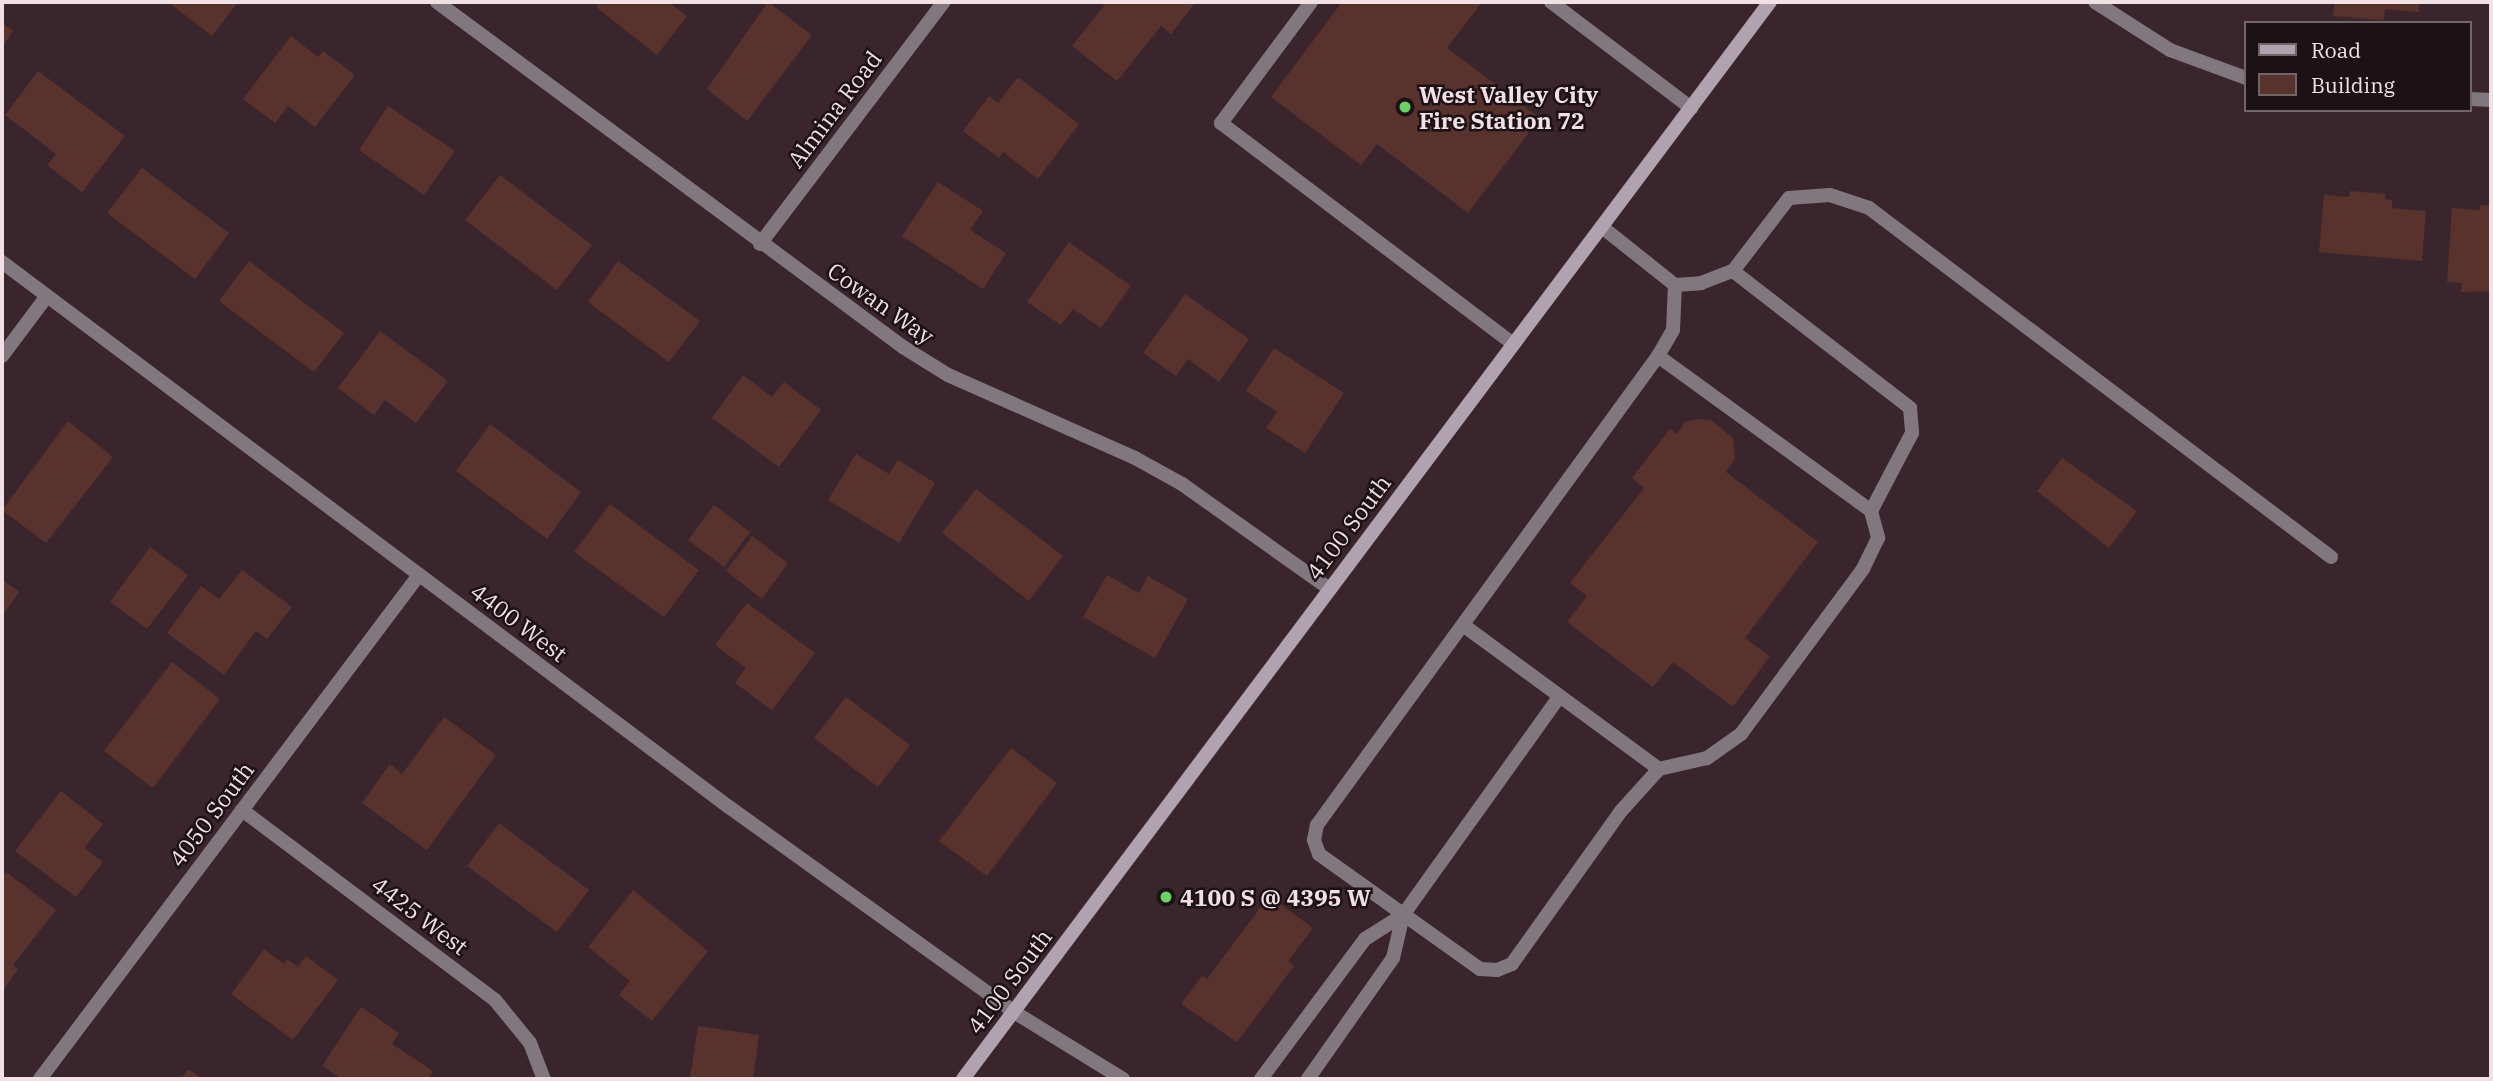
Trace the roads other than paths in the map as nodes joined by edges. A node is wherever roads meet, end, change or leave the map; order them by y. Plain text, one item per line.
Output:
1 (437, 2) edge
2 (944, 2) edge
3 (1311, 2) edge
4 (1550, 2) edge
5 (1770, 2) edge
6 (2095, 2) edge
7 (2244, 77) edge
8 (2472, 99) edge
9 (2491, 100) edge
10 (1691, 108) junction
11 (1602, 227) junction
12 (760, 244) junction
13 (2, 262) edge
14 (1733, 271) junction
15 (1675, 285) junction
16 (47, 296) junction
17 (1513, 344) junction
18 (2, 356) edge
19 (1658, 356) junction
20 (1871, 510) junction
21 (2331, 557) dead end
22 (419, 575) junction
23 (1330, 589) junction
24 (1463, 625) junction
25 (1560, 696) junction
26 (1659, 769) junction
27 (242, 810) junction
28 (1403, 915) junction
29 (1014, 1012) junction
30 (40, 1079) edge
31 (544, 1079) edge
32 (964, 1079) edge
33 (1123, 1079) edge
34 (1261, 1079) edge
35 (1308, 1079) edge

1 - 12 street, Cowan Way
2 - 12 street, Almina Road
3 - 17 street
4 - 10 street
5 - 10 main road, 4100 South
6 - 7 street
8 - 9 street
10 - 11 main road, 4100 South
11 - 15 street
11 - 17 main road, 4100 South
12 - 23 street, Cowan Way
13 - 16 street, 4400 West
14 - 15 street
14 - 20 street
14 - 21 street
15 - 19 street
16 - 18 street
16 - 22 street, 4400 West
17 - 23 main road, 4100 South
19 - 20 street
19 - 24 street
20 - 26 street
22 - 27 street, 4050 South
22 - 29 street, 4400 West
23 - 29 main road, 4100 South
24 - 25 street
24 - 28 street
25 - 26 street
25 - 28 street
26 - 28 street
27 - 30 street, 4050 South
27 - 31 street, 4425 West
28 - 34 street
28 - 35 street
29 - 32 main road, 4100 South
29 - 33 street, 4400 West

